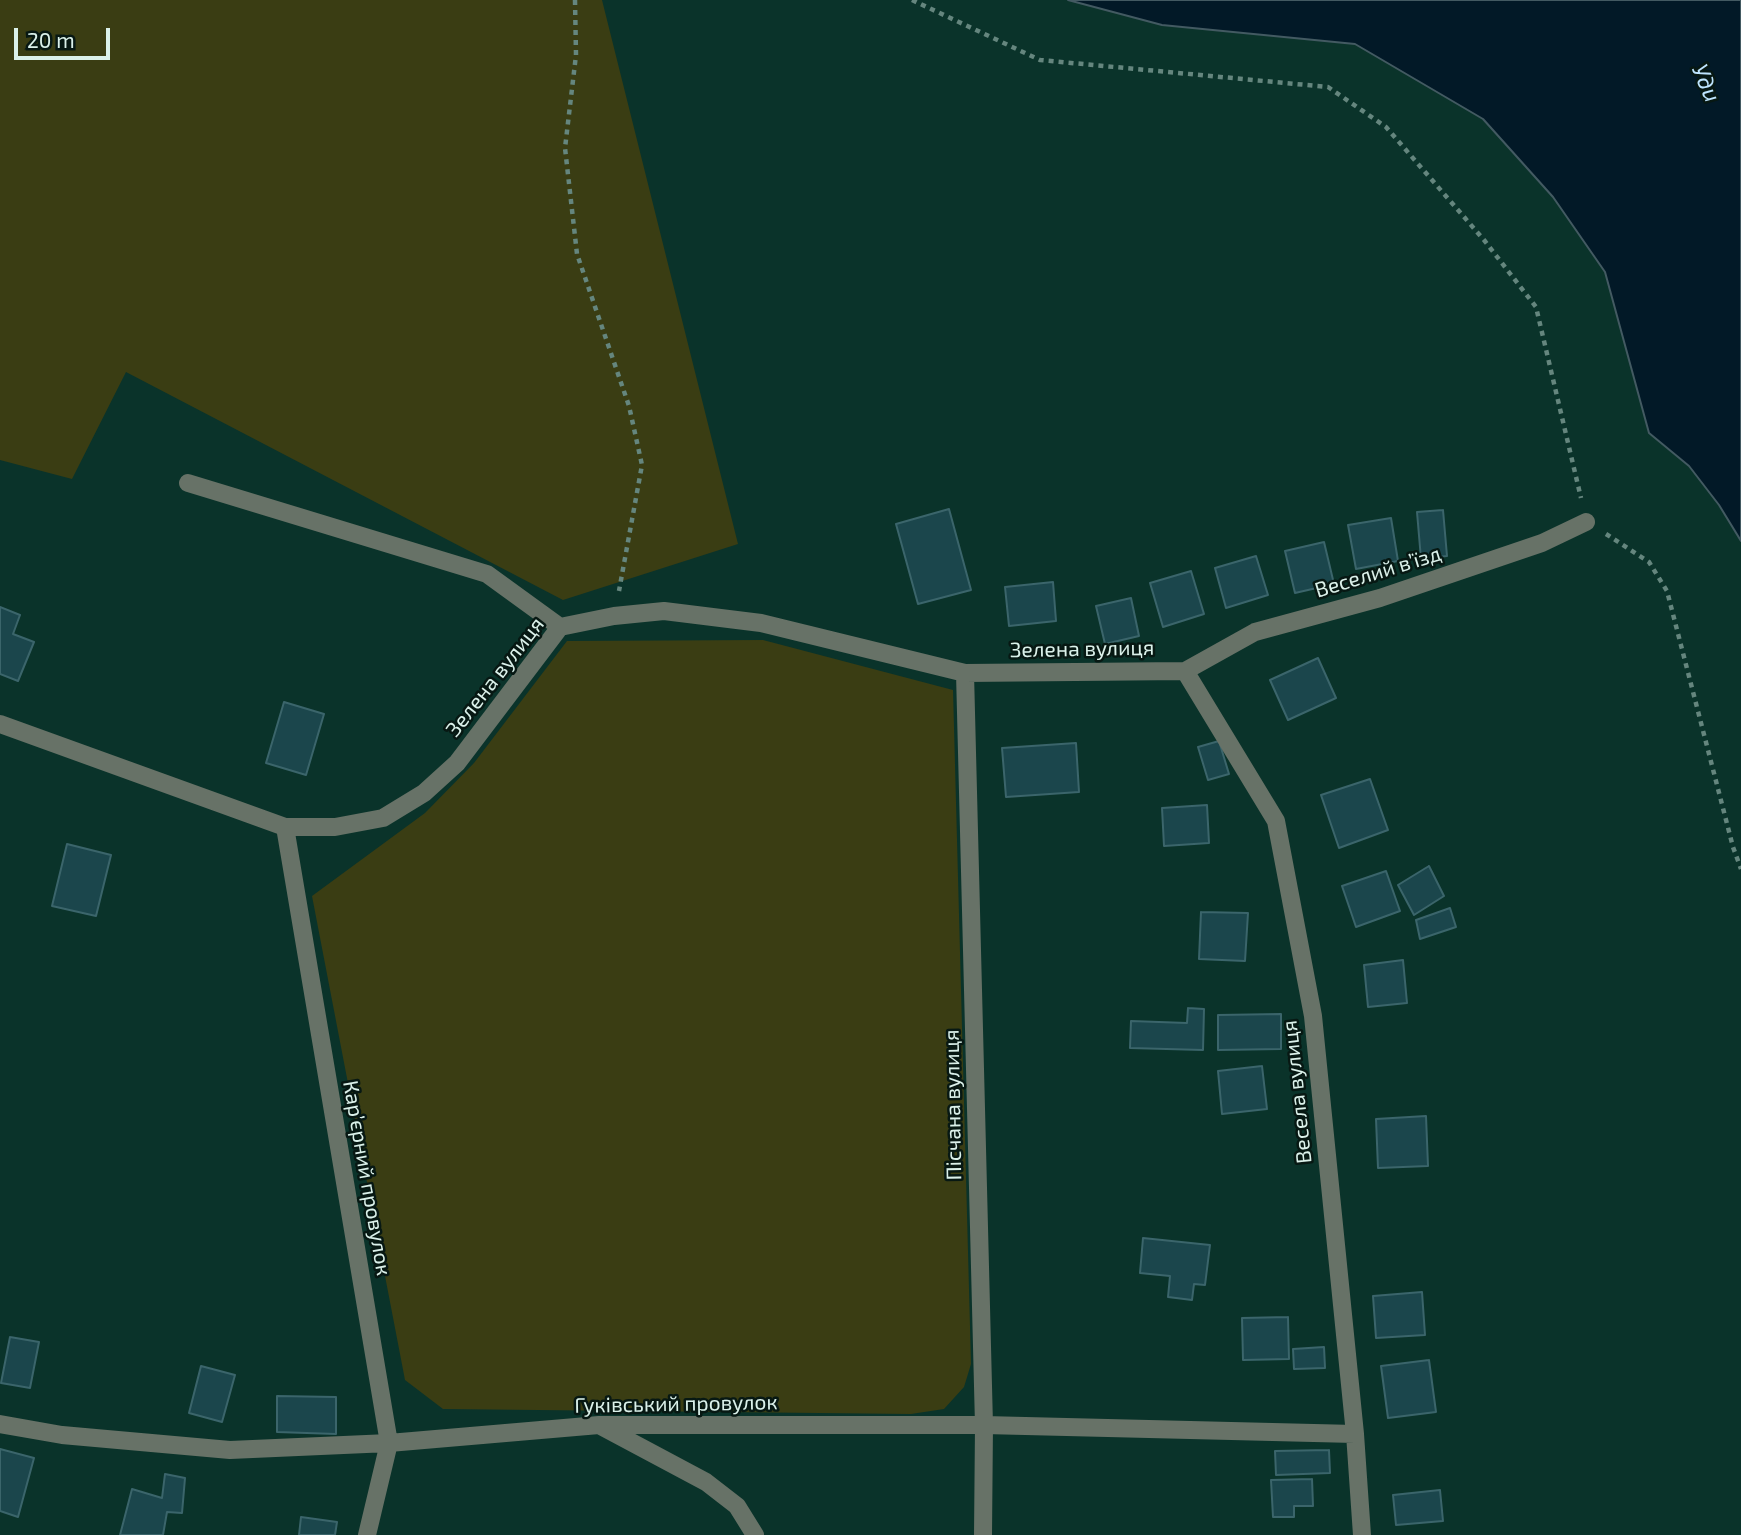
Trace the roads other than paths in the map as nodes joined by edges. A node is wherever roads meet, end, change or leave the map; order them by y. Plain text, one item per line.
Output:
1 (188, 483) dead end
2 (1586, 522) road end
3 (560, 627) junction
4 (1185, 671) junction
5 (965, 673) junction
6 (0, 724) edge
7 (285, 827) junction
8 (0, 1424) edge
9 (599, 1425) junction
10 (984, 1426) junction
11 (1355, 1434) junction
12 (389, 1443) junction
13 (367, 1535) edge
14 (755, 1535) edge
15 (983, 1535) edge
16 (1362, 1535) edge

1 - 3 street
2 - 4 street, Веселий в’їзд
3 - 5 street, Зелена вулиця
3 - 7 street, Зелена вулиця
4 - 5 street, Зелена вулиця
4 - 11 street, Весела вулиця
5 - 10 street, Пісчана вулиця
6 - 7 street, Зелена вулиця
7 - 12 street, Кар’єрний провулок
8 - 12 street, Гуківський провулок
9 - 10 street, Гуківський провулок
9 - 12 street, Гуківський провулок
9 - 14 street
10 - 11 street, Гуківський провулок
10 - 15 street, Пісчана вулиця
11 - 16 street, Весела вулиця
12 - 13 street, Кар’єрний провулок

